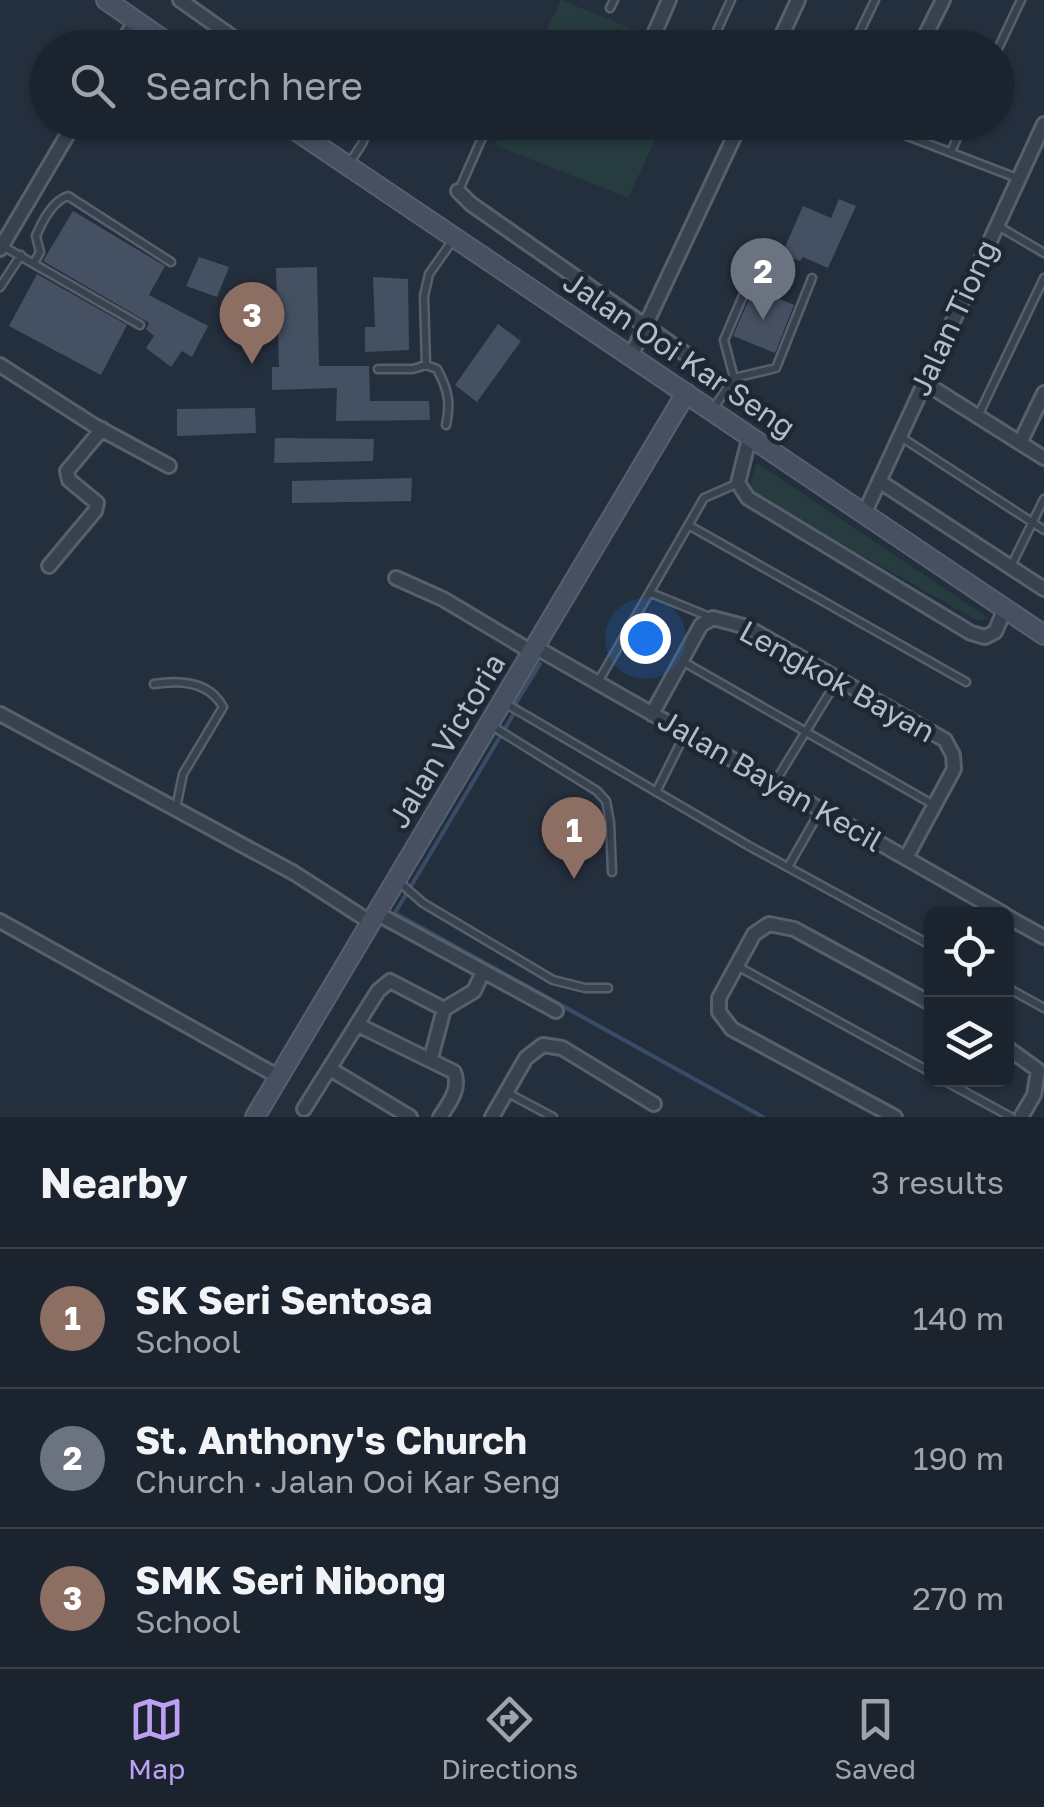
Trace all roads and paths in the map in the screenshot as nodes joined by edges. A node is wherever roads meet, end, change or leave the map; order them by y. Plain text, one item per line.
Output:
1 (106, 0) edge
2 (180, 0) edge
3 (669, 0) edge
4 (731, 0) edge
5 (798, 0) edge
6 (876, 0) edge
7 (943, 0) edge
8 (1021, 0) edge
9 (136, 20) junction
10 (130, 30) edge
11 (150, 30) edge
12 (222, 30) edge
13 (656, 30) edge
14 (717, 30) edge
15 (784, 30) edge
16 (861, 30) edge
17 (927, 30) edge
18 (1007, 30) edge
19 (1044, 124) edge
20 (64, 140) edge
21 (308, 140) edge
22 (363, 140) edge
23 (481, 140) edge
24 (733, 140) edge
25 (920, 140) edge
26 (956, 140) edge
27 (950, 152) junction
28 (346, 167) junction
29 (1019, 178) junction
30 (458, 192) joint
31 (997, 226) junction
32 (453, 239) junction
33 (1, 246) edge
34 (770, 250) dead end
35 (1044, 253) edge
36 (21, 255) junction
37 (171, 262) dead end
38 (34, 263) junction
39 (812, 278) dead end
40 (1044, 278) edge
41 (0, 287) edge
42 (140, 325) dead end
43 (646, 328) junction
44 (631, 356) junction
45 (690, 357) dead end
46 (0, 365) edge
47 (426, 365) junction
48 (378, 369) dead end
49 (734, 378) junction
50 (925, 382) junction
51 (686, 393) junction
52 (1044, 393) edge
53 (713, 410) junction
54 (978, 416) junction
55 (446, 425) dead end
56 (102, 429) junction
57 (750, 435) junction
58 (900, 436) junction
59 (1020, 443) junction
60 (1044, 458) edge
61 (170, 466) dead end
62 (879, 482) junction
63 (738, 484) junction
64 (1044, 499) edge
65 (865, 512) junction
66 (1032, 523) junction
67 (690, 526) junction
68 (1044, 530) edge
69 (49, 566) dead end
70 (1010, 567) junction
71 (396, 578) dead end
72 (1044, 589) edge
73 (651, 592) junction
74 (1005, 608) junction
75 (713, 618) junction
76 (1044, 635) edge
77 (533, 650) junction
78 (681, 661) junction
79 (838, 679) junction
80 (966, 682) dead end
81 (598, 683) junction
82 (154, 684) dead end
83 (503, 702) junction
84 (0, 714) edge
85 (652, 714) junction
86 (494, 727) junction
87 (807, 730) junction
88 (686, 733) junction
89 (774, 783) junction
90 (656, 792) junction
91 (934, 805) junction
92 (176, 809) junction
93 (821, 810) junction
94 (906, 858) junction
95 (788, 867) junction
96 (612, 872) dead end
97 (400, 883) junction
98 (990, 907) edge
99 (373, 918) junction
100 (0, 921) edge
101 (1014, 921) edge
102 (1044, 937) edge
103 (924, 942) edge
104 (736, 966) junction
105 (483, 972) junction
106 (608, 988) dead end
107 (1014, 991) edge
108 (924, 1000) edge
109 (1044, 1008) edge
110 (444, 1010) junction
111 (556, 1011) dead end
112 (358, 1025) junction
113 (1014, 1053) edge
114 (430, 1058) junction
115 (330, 1068) junction
116 (924, 1069) edge
117 (279, 1078) junction
118 (956, 1087) edge
119 (506, 1092) junction
120 (654, 1108) dead end
121 (304, 1110) dead end
122 (256, 1117) edge
123 (410, 1117) edge
124 (440, 1117) edge
125 (492, 1117) edge
126 (553, 1117) edge
127 (895, 1117) edge
128 (1011, 1117) edge
129 (1021, 1117) edge

1 - 9 main road
2 - 12 street
3 - 13 street
4 - 14 lane
5 - 15 street
6 - 16 lane
7 - 17 street
8 - 18 lane
9 - 10 street
9 - 11 main road
19 - 29 street, Jalan Tiong
20 - 33 street
21 - 28 main road, Jalan Ooi Kar Seng
22 - 28 lane
23 - 30 lane
24 - 43 street
25 - 27 lane
26 - 27 lane
27 - 29 lane
28 - 32 main road, Jalan Ooi Kar Seng
29 - 31 street, Jalan Tiong
30 - 43 street, Jalan Ooi Kar Seng
31 - 35 lane
31 - 50 street, Jalan Tiong
32 - 44 main road, Jalan Ooi Kar Seng
32 - 47 lane
33 - 36 lane
34 - 49 lane
36 - 38 lane
36 - 41 lane
37 - 38 lane
38 - 42 lane
39 - 49 lane
40 - 54 lane
43 - 44 street
43 - 45 street, Jalan Ooi Kar Seng
44 - 51 main road, Jalan Ooi Kar Seng
46 - 56 street
47 - 48 lane
47 - 55 lane
49 - 53 lane
50 - 54 street
50 - 58 street, Jalan Tiong
51 - 53 main road, Jalan Ooi Kar Seng
51 - 77 main road, Jalan Victoria
52 - 59 street
53 - 57 main road, Jalan Ooi Kar Seng
54 - 59 street
56 - 61 street
56 - 69 street
57 - 63 street
57 - 65 main road, Jalan Ooi Kar Seng
58 - 62 street, Jalan Tiong
58 - 66 lane
59 - 60 street
62 - 65 street, Jalan Tiong
62 - 70 street
63 - 67 lane
63 - 74 street
64 - 66 lane
65 - 74 main road, Jalan Ooi Kar Seng
66 - 68 lane
66 - 70 lane
67 - 73 lane
67 - 80 lane
70 - 72 street
71 - 77 street, Jalan Bayan Kecil
73 - 75 lane
73 - 81 lane
74 - 76 main road, Jalan Ooi Kar Seng
75 - 78 street, Lengkok Bayan
75 - 79 street, Lengkok Bayan
77 - 81 street, Jalan Bayan Kecil
77 - 83 main road, Jalan Victoria
78 - 85 street, Lengkok Bayan
78 - 87 lane
79 - 87 lane
79 - 91 street, Lengkok Bayan
81 - 85 street, Jalan Bayan Kecil
82 - 92 lane
83 - 86 main road, Jalan Victoria
83 - 90 lane
84 - 92 street
85 - 88 street, Jalan Bayan Kecil
86 - 96 lane
86 - 97 main road, Jalan Victoria
87 - 89 lane
87 - 91 lane
88 - 89 street, Jalan Bayan Kecil
88 - 90 lane
89 - 93 street, Jalan Bayan Kecil
90 - 95 lane
91 - 94 street, Lengkok Bayan
92 - 99 street
93 - 94 street, Jalan Bayan Kecil
93 - 95 lane
94 - 98 street, Jalan Bayan Kecil
95 - 103 lane
97 - 99 main road, Jalan Victoria
97 - 106 lane
99 - 105 street
99 - 117 main road, Jalan Victoria
100 - 117 street
101 - 102 street, Jalan Bayan Kecil
104 - 108 street
104 - 116 lane
104 - 127 street
105 - 110 street
105 - 111 street
107 - 109 lane
110 - 112 street
110 - 114 street
112 - 114 street
112 - 115 street
113 - 129 street
114 - 124 street
115 - 121 street
115 - 123 street
117 - 122 main road, Jalan Victoria
118 - 128 lane
119 - 120 street
119 - 125 street
119 - 126 lane

